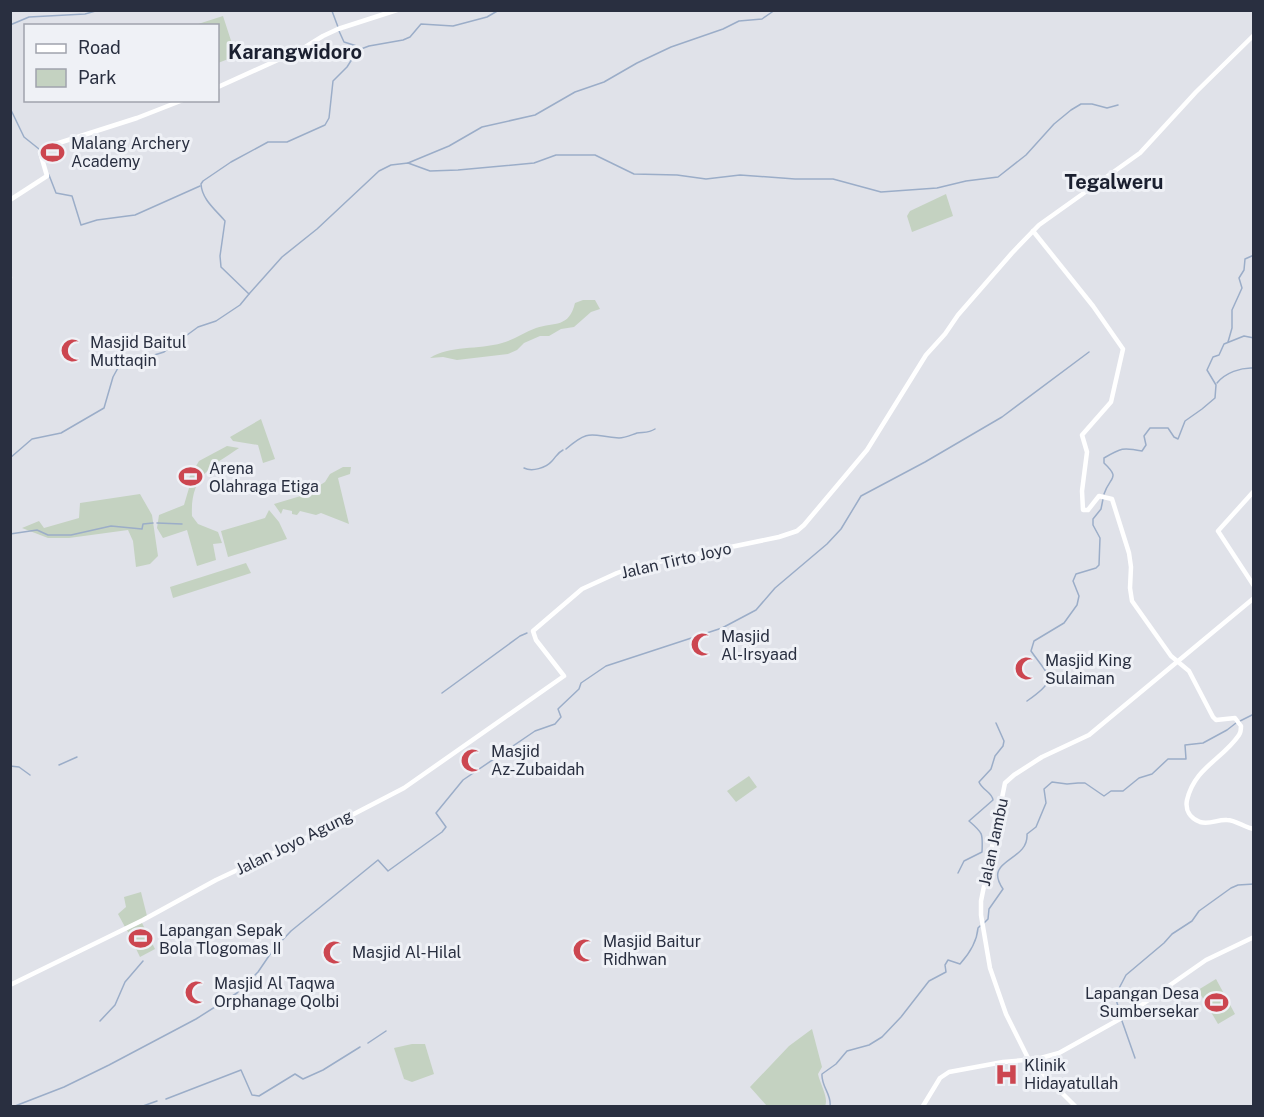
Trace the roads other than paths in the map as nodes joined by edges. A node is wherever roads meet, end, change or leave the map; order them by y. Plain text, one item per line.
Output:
1 (397, 10) edge
2 (1254, 35) edge
3 (219, 87) edge
4 (178, 102) edge
5 (10, 200) edge
6 (1033, 231) junction
7 (1254, 491) edge
8 (1254, 586) edge
9 (1254, 598) edge
10 (1177, 662) junction
11 (564, 676) joint
12 (1254, 829) edge
13 (1254, 937) edge
14 (10, 985) edge
15 (1029, 1060) junction
16 (924, 1107) edge
17 (1075, 1107) edge

1 - 3 street
2 - 6 street
4 - 5 street
6 - 10 street
6 - 11 street, Jalan Tirto Joyo
7 - 8 street
9 - 10 street, Jalan Jambu
10 - 12 street
10 - 15 street, Jalan Jambu
11 - 14 street, Jalan Joyo Agung
13 - 15 street
15 - 16 street
15 - 17 street, Jalan Jambu

